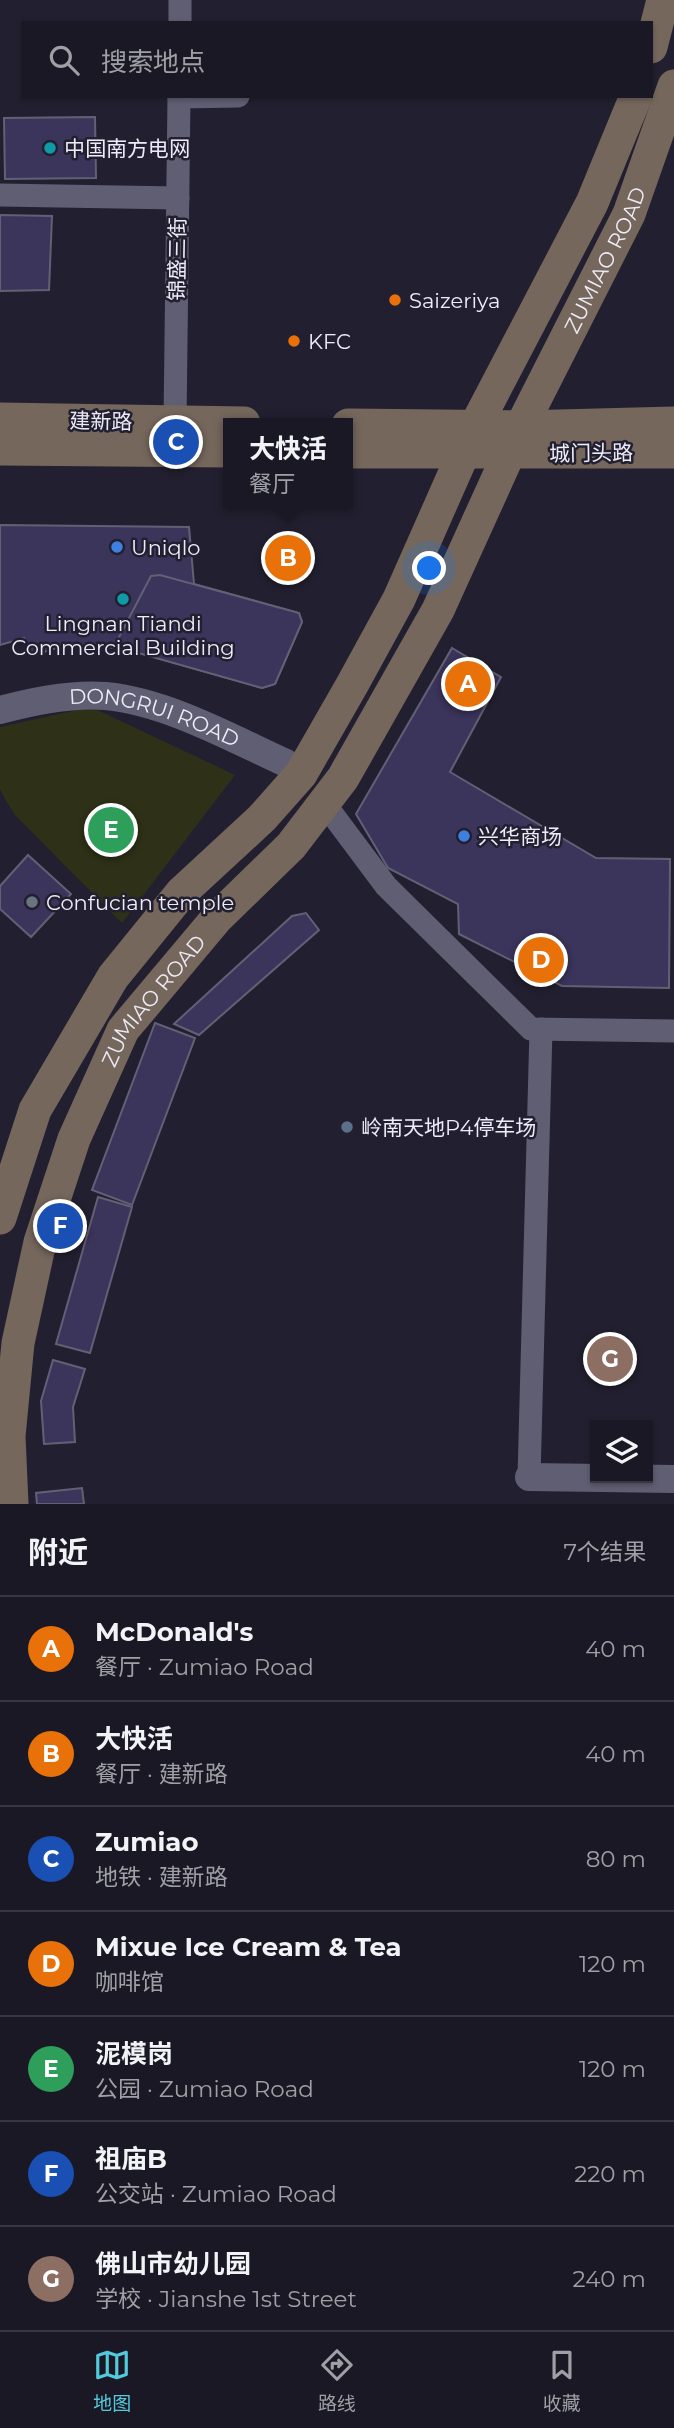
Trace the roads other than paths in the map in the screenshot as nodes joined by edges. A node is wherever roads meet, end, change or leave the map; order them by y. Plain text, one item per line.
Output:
1 (180, 0) edge
2 (663, 0) edge
3 (180, 21) edge
4 (653, 39) edge
5 (674, 86) edge
6 (179, 98) edge
7 (635, 98) edge
8 (0, 195) edge
9 (178, 198) junction
10 (0, 419) edge
11 (175, 422) junction
12 (223, 423) edge
13 (674, 424) edge
14 (353, 426) edge
15 (469, 440) junction
16 (515, 441) junction
17 (0, 449) edge
18 (223, 451) edge
19 (353, 452) edge
20 (674, 452) edge
21 (0, 709) edge
22 (301, 774) junction
23 (324, 803) junction
24 (541, 1029) junction
25 (674, 1031) edge
26 (0, 1218) edge
27 (529, 1477) joint
28 (674, 1479) edge
29 (12, 1504) edge

1 - 3 street
2 - 4 main road
5 - 16 main road, ZUMIAO ROAD
6 - 9 street, 锦盛三街
7 - 15 main road, ZUMIAO ROAD
8 - 9 street
9 - 11 street, 锦盛三街
10 - 11 main road, 建新路
11 - 12 main road, 建新路
13 - 16 main road, 城门头路
14 - 15 main road
15 - 16 main road
15 - 19 main road
15 - 22 main road, ZUMIAO ROAD
16 - 20 main road, 城门头路
16 - 23 main road, ZUMIAO ROAD
17 - 18 main road, 建新路
21 - 22 street, DONGRUI ROAD
22 - 26 main road, ZUMIAO ROAD
23 - 24 street
23 - 29 main road, ZUMIAO ROAD
24 - 25 street
24 - 27 street
27 - 28 street

